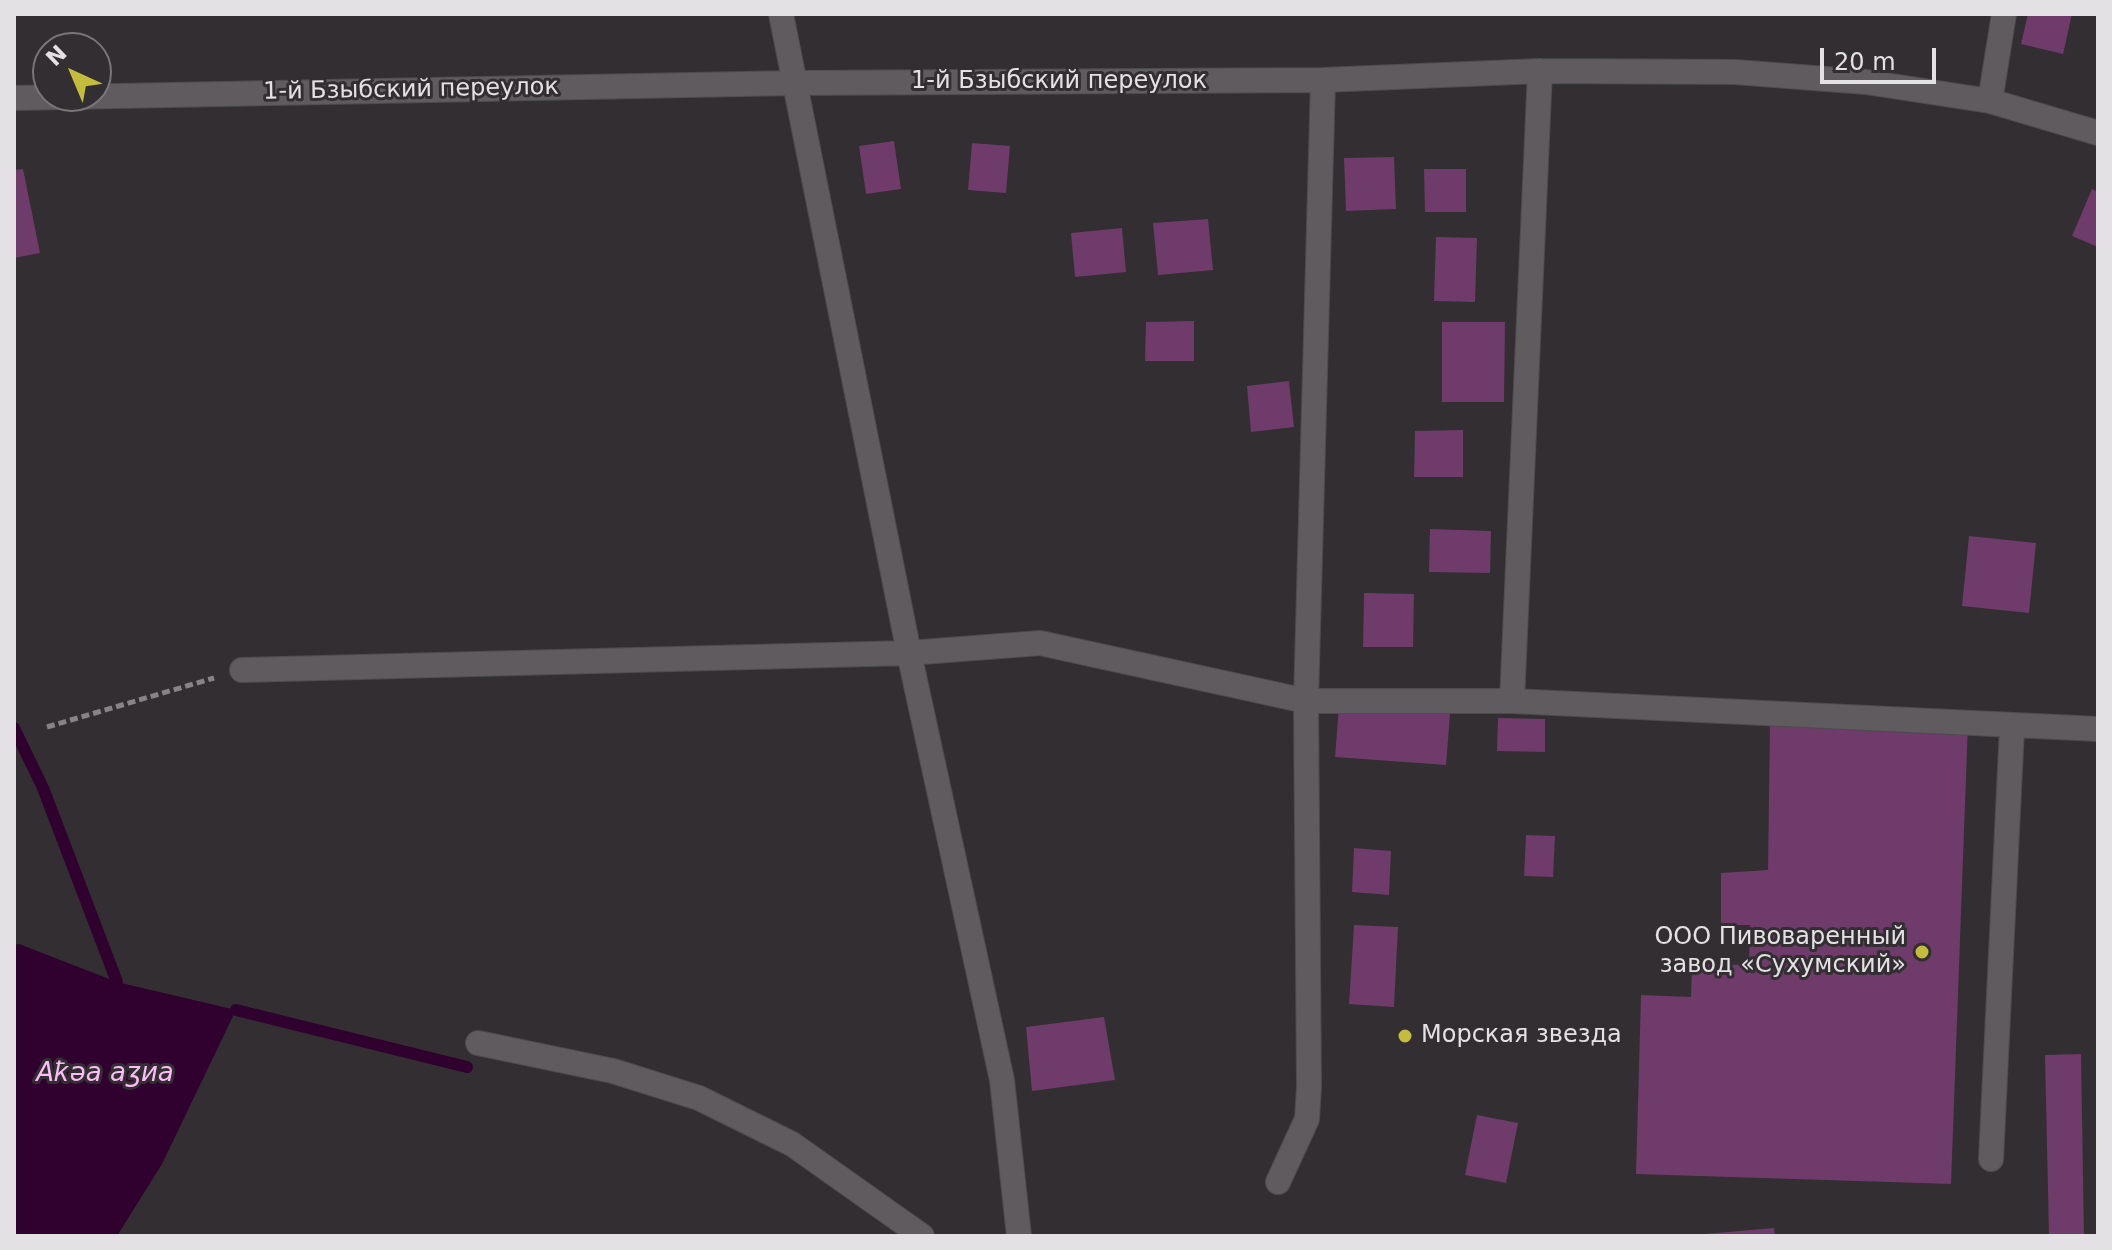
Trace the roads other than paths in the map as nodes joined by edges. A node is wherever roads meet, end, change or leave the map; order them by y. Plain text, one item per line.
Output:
1 (781, 14) edge
2 (2004, 14) edge
3 (1540, 71) junction
4 (1323, 80) junction
5 (794, 83) junction
6 (14, 98) edge
7 (1990, 101) junction
8 (2098, 133) edge
9 (909, 653) junction
10 (242, 670) road end
11 (1306, 701) junction
12 (1512, 701) junction
13 (2012, 728) junction
14 (2098, 729) edge
15 (478, 1043) dead end
16 (1991, 1159) dead end
17 (1278, 1182) dead end
18 (922, 1236) edge
19 (1019, 1236) edge

1 - 5 street
2 - 7 street
3 - 4 street, 1-й Бзыбский переулок
3 - 7 street, 1-й Бзыбский переулок
3 - 12 street
4 - 5 street, 1-й Бзыбский переулок
4 - 11 street
5 - 6 street, 1-й Бзыбский переулок
5 - 9 street
7 - 8 street, 1-й Бзыбский переулок
9 - 10 street
9 - 11 street
9 - 19 street
11 - 12 street
11 - 17 street
12 - 13 street
13 - 14 street
13 - 16 street
15 - 18 street

